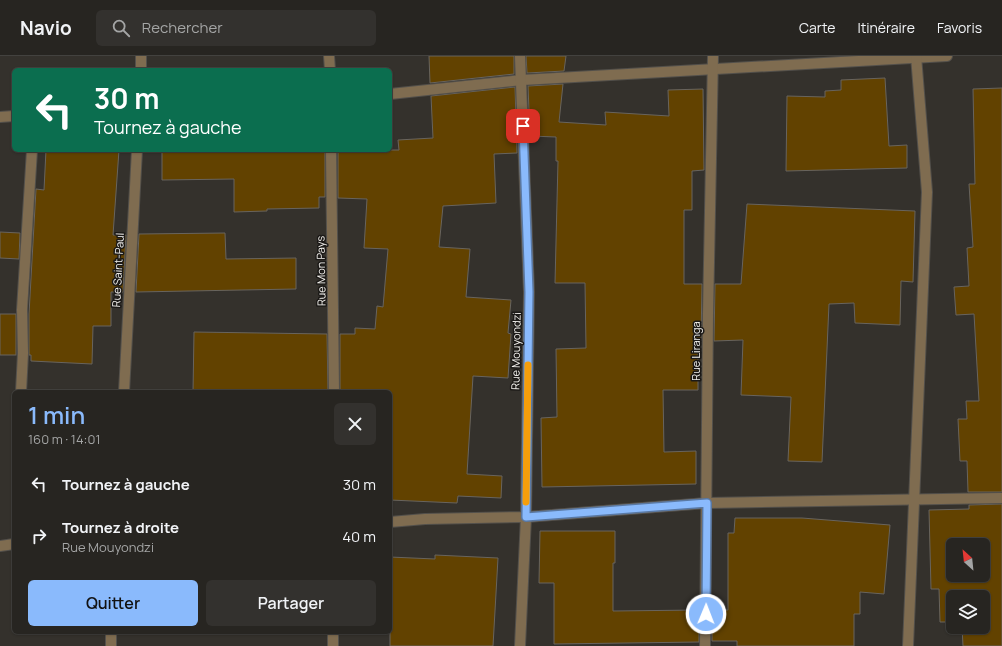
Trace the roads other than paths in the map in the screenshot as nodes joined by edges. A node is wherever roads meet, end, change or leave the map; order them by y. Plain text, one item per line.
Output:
1 (141, 56) edge
2 (329, 56) edge
3 (520, 56) edge
4 (713, 56) edge
5 (916, 56) edge
6 (947, 56) edge
7 (141, 68) edge
8 (330, 68) edge
9 (713, 71) junction
10 (522, 80) junction
11 (392, 94) edge
12 (12, 116) edge
13 (0, 117) edge
14 (32, 152) edge
15 (137, 152) edge
16 (331, 152) edge
17 (21, 390) edge
18 (124, 390) edge
19 (334, 390) edge
20 (915, 498) junction
21 (1002, 498) edge
22 (707, 503) junction
23 (526, 517) junction
24 (392, 522) edge
25 (12, 544) edge
26 (0, 546) edge
27 (112, 634) edge
28 (333, 634) edge
29 (111, 646) edge
30 (332, 646) edge
31 (520, 646) edge
32 (706, 646) edge
33 (908, 646) edge

1 - 7 street
2 - 8 street
3 - 10 street, Rue Mouyondzi
4 - 9 street, Rue Liranga
5 - 6 street
5 - 9 street
5 - 20 street
9 - 10 street
9 - 22 street, Rue Liranga
10 - 11 street
10 - 23 street, Rue Mouyondzi
12 - 13 street
14 - 17 street
15 - 18 street, Rue Saint-Paul
16 - 19 street, Rue Mon Pays
20 - 21 street
20 - 22 street
20 - 33 street
22 - 23 street
22 - 32 street, Rue Liranga
23 - 24 street
23 - 31 street, Rue Mouyondzi
25 - 26 street
27 - 29 street
28 - 30 street

